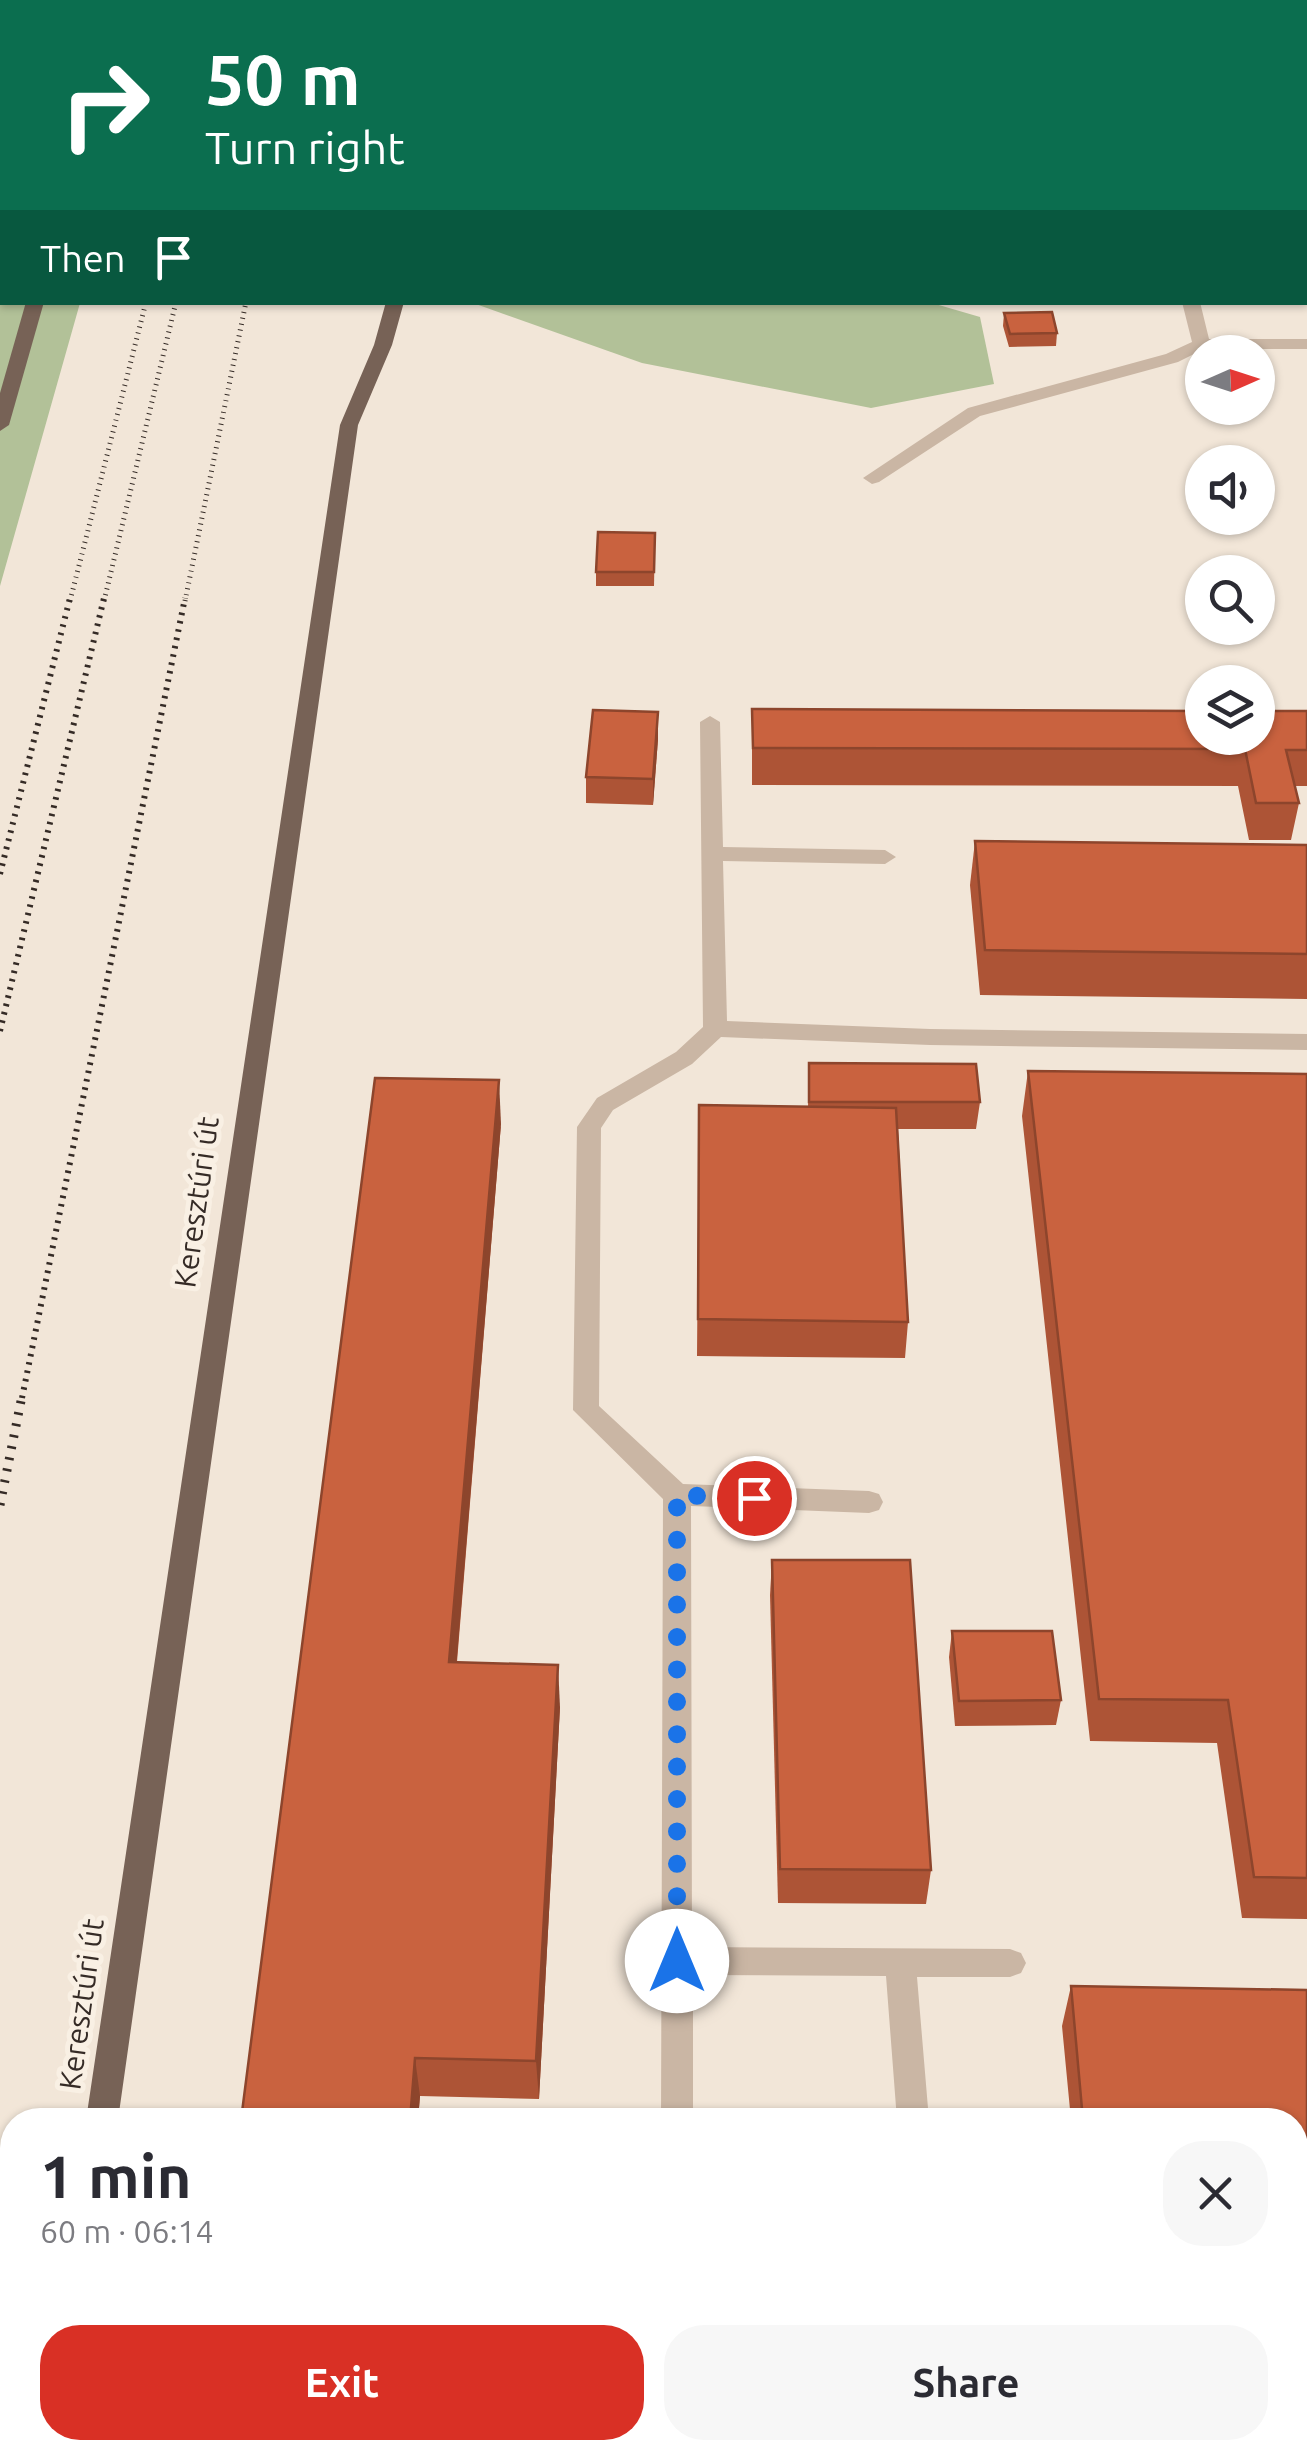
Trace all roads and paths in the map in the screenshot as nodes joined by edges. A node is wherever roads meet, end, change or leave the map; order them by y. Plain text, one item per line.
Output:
1 (34, 305) edge
2 (394, 305) edge
3 (1192, 305) edge
4 (1199, 335) edge
5 (1275, 344) edge
6 (1307, 344) edge
7 (1185, 352) edge
8 (0, 424) edge
9 (872, 478) dead end
10 (710, 722) dead end
11 (714, 854) junction
12 (885, 857) dead end
13 (714, 1029) junction
14 (1307, 1042) edge
15 (677, 1495) junction
16 (870, 1502) dead end
17 (677, 1961) junction
18 (900, 1962) junction
19 (1010, 1962) dead end
20 (104, 2108) edge
21 (678, 2108) edge
22 (912, 2108) edge

1 - 8 main road
2 - 20 main road, Keresztúri út
3 - 4 lane
5 - 6 lane
7 - 9 lane
10 - 11 lane
11 - 12 lane
11 - 13 lane
13 - 14 lane
13 - 15 lane
15 - 16 lane
15 - 17 lane
17 - 18 lane
17 - 21 lane
18 - 19 lane
18 - 22 lane

